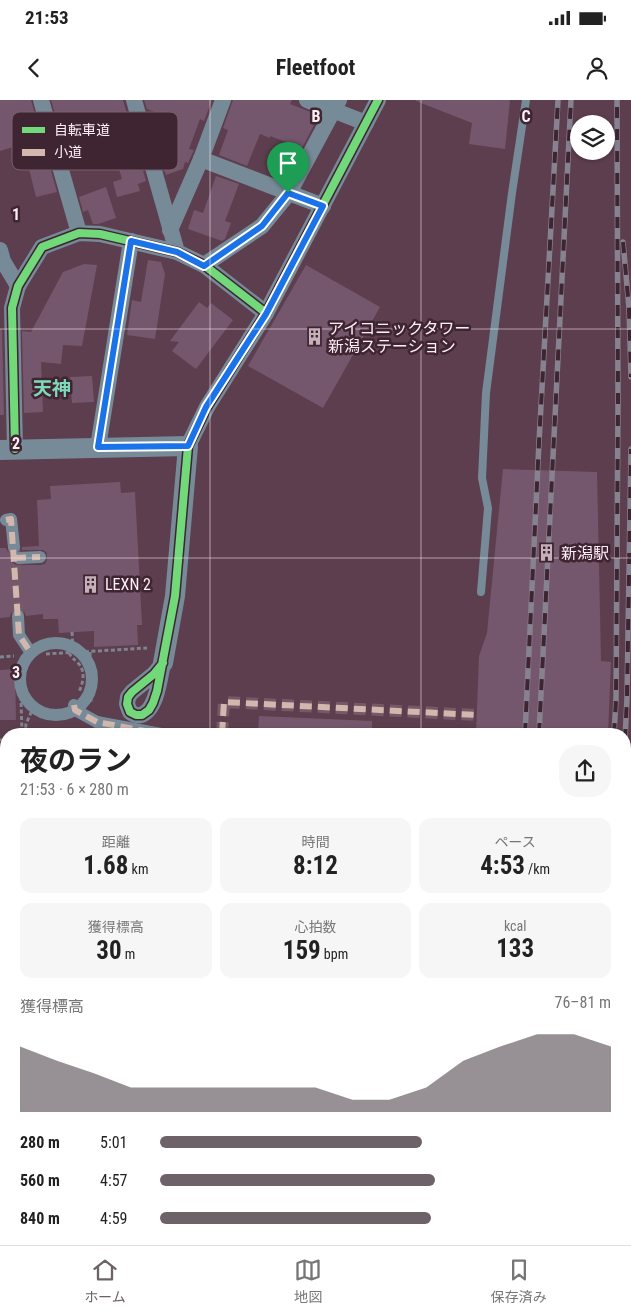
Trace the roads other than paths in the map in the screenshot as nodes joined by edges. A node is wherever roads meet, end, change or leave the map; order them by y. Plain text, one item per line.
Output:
1 (223, 100) edge
2 (307, 100) edge
3 (378, 100) edge
4 (526, 100) edge
5 (336, 105) edge
6 (366, 124) junction
7 (202, 158) junction
8 (61, 170) edge
9 (153, 170) edge
10 (288, 193) junction
11 (323, 206) junction
12 (170, 230) junction
13 (79, 234) junction
14 (131, 241) junction
15 (177, 252) junction
16 (1, 257) edge
17 (204, 266) junction
18 (18, 286) junction
19 (266, 314) junction
20 (6, 337) edge
21 (188, 446) junction
22 (98, 447) junction
23 (7, 450) edge
24 (6, 520) dead end
25 (40, 557) dead end
26 (481, 592) dead end
27 (18, 616) tunnel mouth
28 (35, 654) junction
29 (164, 655) road end
30 (74, 708) junction
31 (129, 728) edge

1 - 7 street
2 - 5 street
3 - 6 street
4 - 26 lane
5 - 6 street
5 - 10 street
6 - 11 street
7 - 10 street
7 - 12 street
8 - 13 street
9 - 12 street
10 - 11 street
10 - 17 street
11 - 19 street
12 - 15 street
13 - 14 street
13 - 18 street
14 - 15 street
14 - 22 street
15 - 17 street
16 - 18 street
17 - 19 street
18 - 20 street
19 - 21 street
20 - 23 street
21 - 22 street
21 - 29 street
22 - 23 street
24 - 25 street
27 - 28 street
28 - 30 street, bridge
28 - 30 street, bridge
30 - 31 street, bridge

